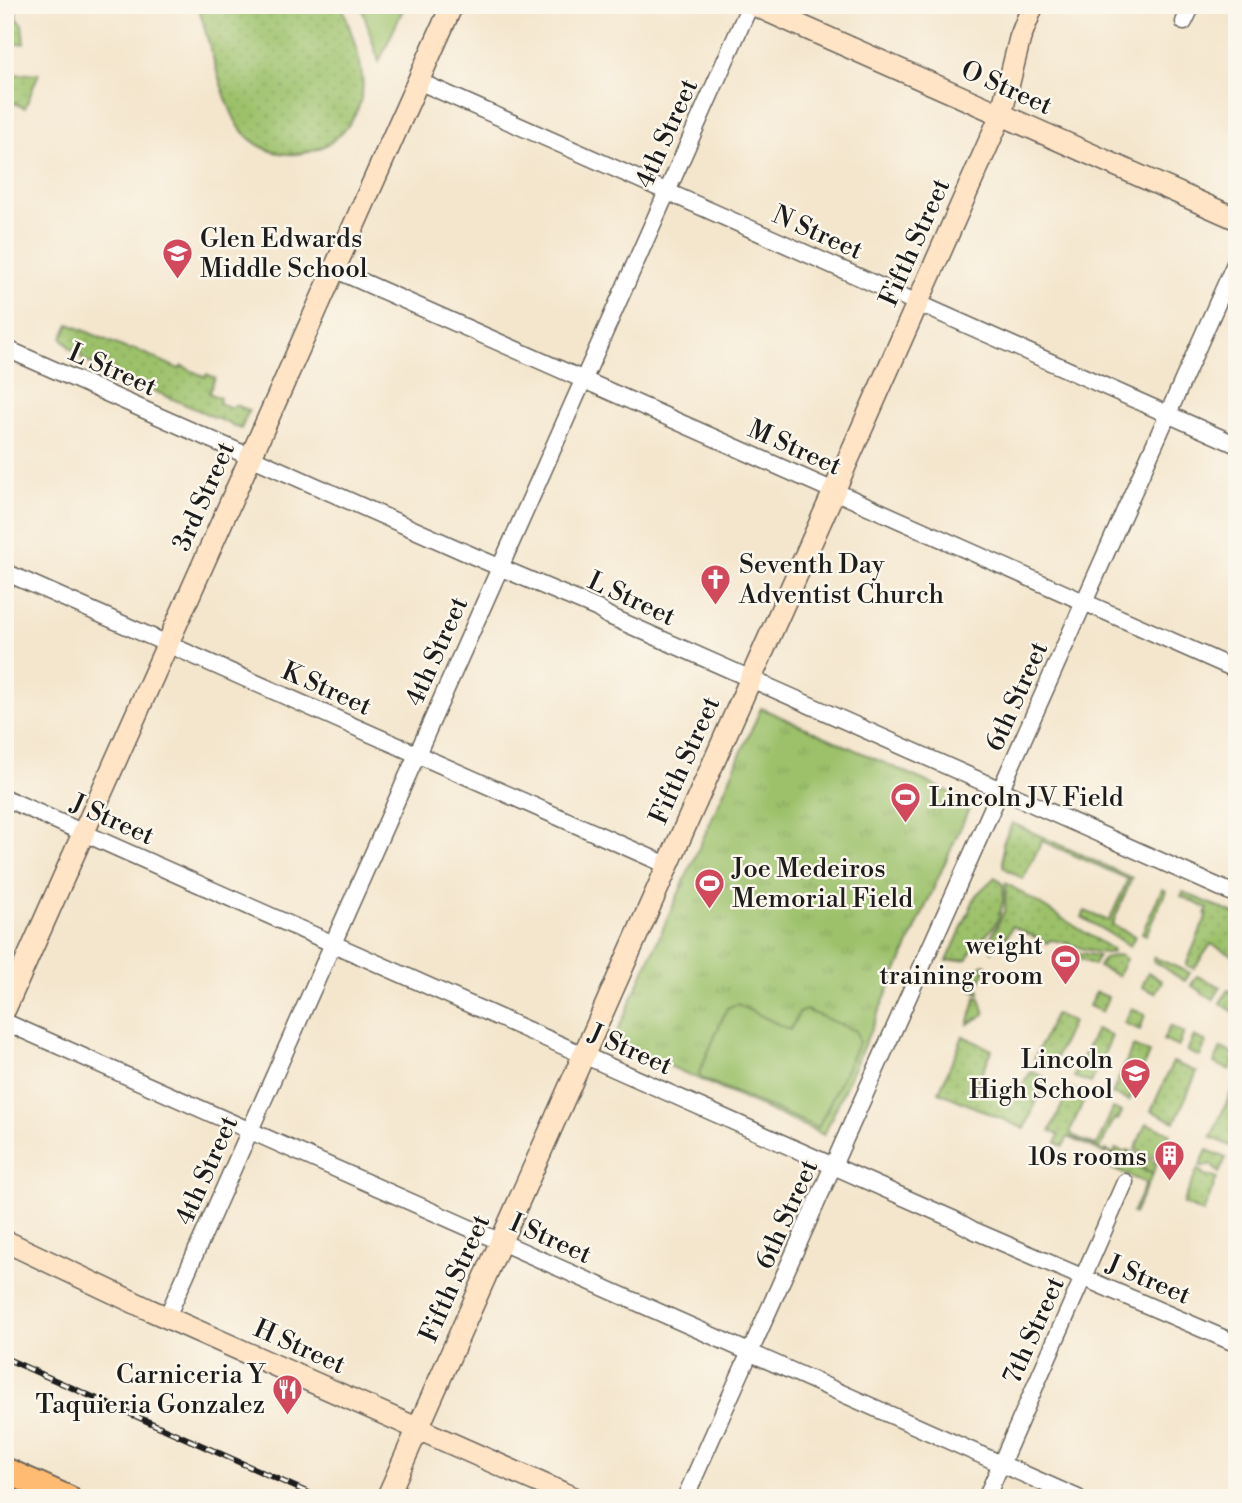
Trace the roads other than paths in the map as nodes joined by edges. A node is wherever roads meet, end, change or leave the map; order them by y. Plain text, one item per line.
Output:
1 (452, 5) edge
2 (752, 5) edge
3 (1033, 5) edge
4 (1192, 5) edge
5 (1184, 22) dead end
6 (418, 81) junction
7 (1001, 115) junction
8 (667, 192) junction
9 (1237, 219) edge
10 (1237, 259) edge
11 (334, 269) junction
12 (918, 303) junction
13 (5, 348) edge
14 (584, 380) junction
15 (1168, 414) junction
16 (1237, 445) edge
17 (250, 457) junction
18 (834, 491) junction
19 (500, 568) junction
20 (5, 572) edge
21 (1084, 602) junction
22 (167, 644) junction
23 (1237, 670) edge
24 (750, 679) junction
25 (417, 755) junction
26 (1002, 790) junction
27 (5, 798) edge
28 (84, 833) junction
29 (667, 866) junction
30 (1237, 894) edge
31 (333, 944) junction
32 (5, 1009) edge
33 (5, 1022) edge
34 (583, 1055) junction
35 (250, 1131) junction
36 (834, 1166) junction
37 (1125, 1182) dead end
38 (5, 1241) edge
39 (500, 1242) junction
40 (1083, 1278) junction
41 (167, 1317) junction
42 (1237, 1344) edge
43 (750, 1353) junction
44 (419, 1428) junction
45 (1001, 1464) junction
46 (5, 1470) edge
47 (68, 1498) edge
48 (387, 1498) edge
49 (574, 1498) edge
50 (685, 1498) edge
51 (986, 1498) edge
52 (1078, 1498) edge

1 - 6 street, 3rd Street
2 - 7 street, O Street
2 - 8 street, 4th Street
3 - 7 street, Fifth Street
4 - 5 street
6 - 8 street, N Street
6 - 11 street, 3rd Street
7 - 9 street, O Street
7 - 12 street, Fifth Street
8 - 12 street, N Street
8 - 14 street, 4th Street
10 - 15 street, 6th Street
11 - 14 street, M Street
11 - 17 street, 3rd Street
12 - 15 street, N Street
12 - 18 street, Fifth Street
13 - 17 street, L Street
14 - 18 street, M Street
14 - 19 street, 4th Street
15 - 16 street, N Street
15 - 21 street, 6th Street
17 - 19 street, L Street
17 - 22 street, 3rd Street
18 - 21 street, M Street
18 - 24 street, Fifth Street
19 - 24 street, L Street
19 - 25 street, 4th Street
20 - 22 street, K Street
21 - 23 street, M Street
21 - 26 street, 6th Street
22 - 25 street, K Street
22 - 28 street, 3rd Street
24 - 26 street, L Street
24 - 29 street, Fifth Street
25 - 29 street, K Street
25 - 31 street, 4th Street
26 - 30 street, L Street
26 - 36 street, 6th Street
27 - 28 street, J Street
28 - 31 street, J Street
28 - 32 street, 3rd Street
29 - 34 street, Fifth Street
31 - 34 street, J Street
31 - 35 street, 4th Street
33 - 35 street, I Street
34 - 36 street, J Street
34 - 39 street, Fifth Street
35 - 39 street, I Street
35 - 41 street, 4th Street
36 - 40 street, J Street
36 - 43 street, 6th Street
37 - 40 street, 7th Street
38 - 41 street, H Street
39 - 43 street, I Street
39 - 44 street, Fifth Street
40 - 42 street, J Street
40 - 45 street, 7th Street
41 - 44 street, H Street
43 - 45 street, I Street
43 - 50 street, 6th Street
44 - 48 street, Fifth Street
44 - 49 street, H Street
45 - 51 street, 7th Street
45 - 52 street, I Street
46 - 47 main road

